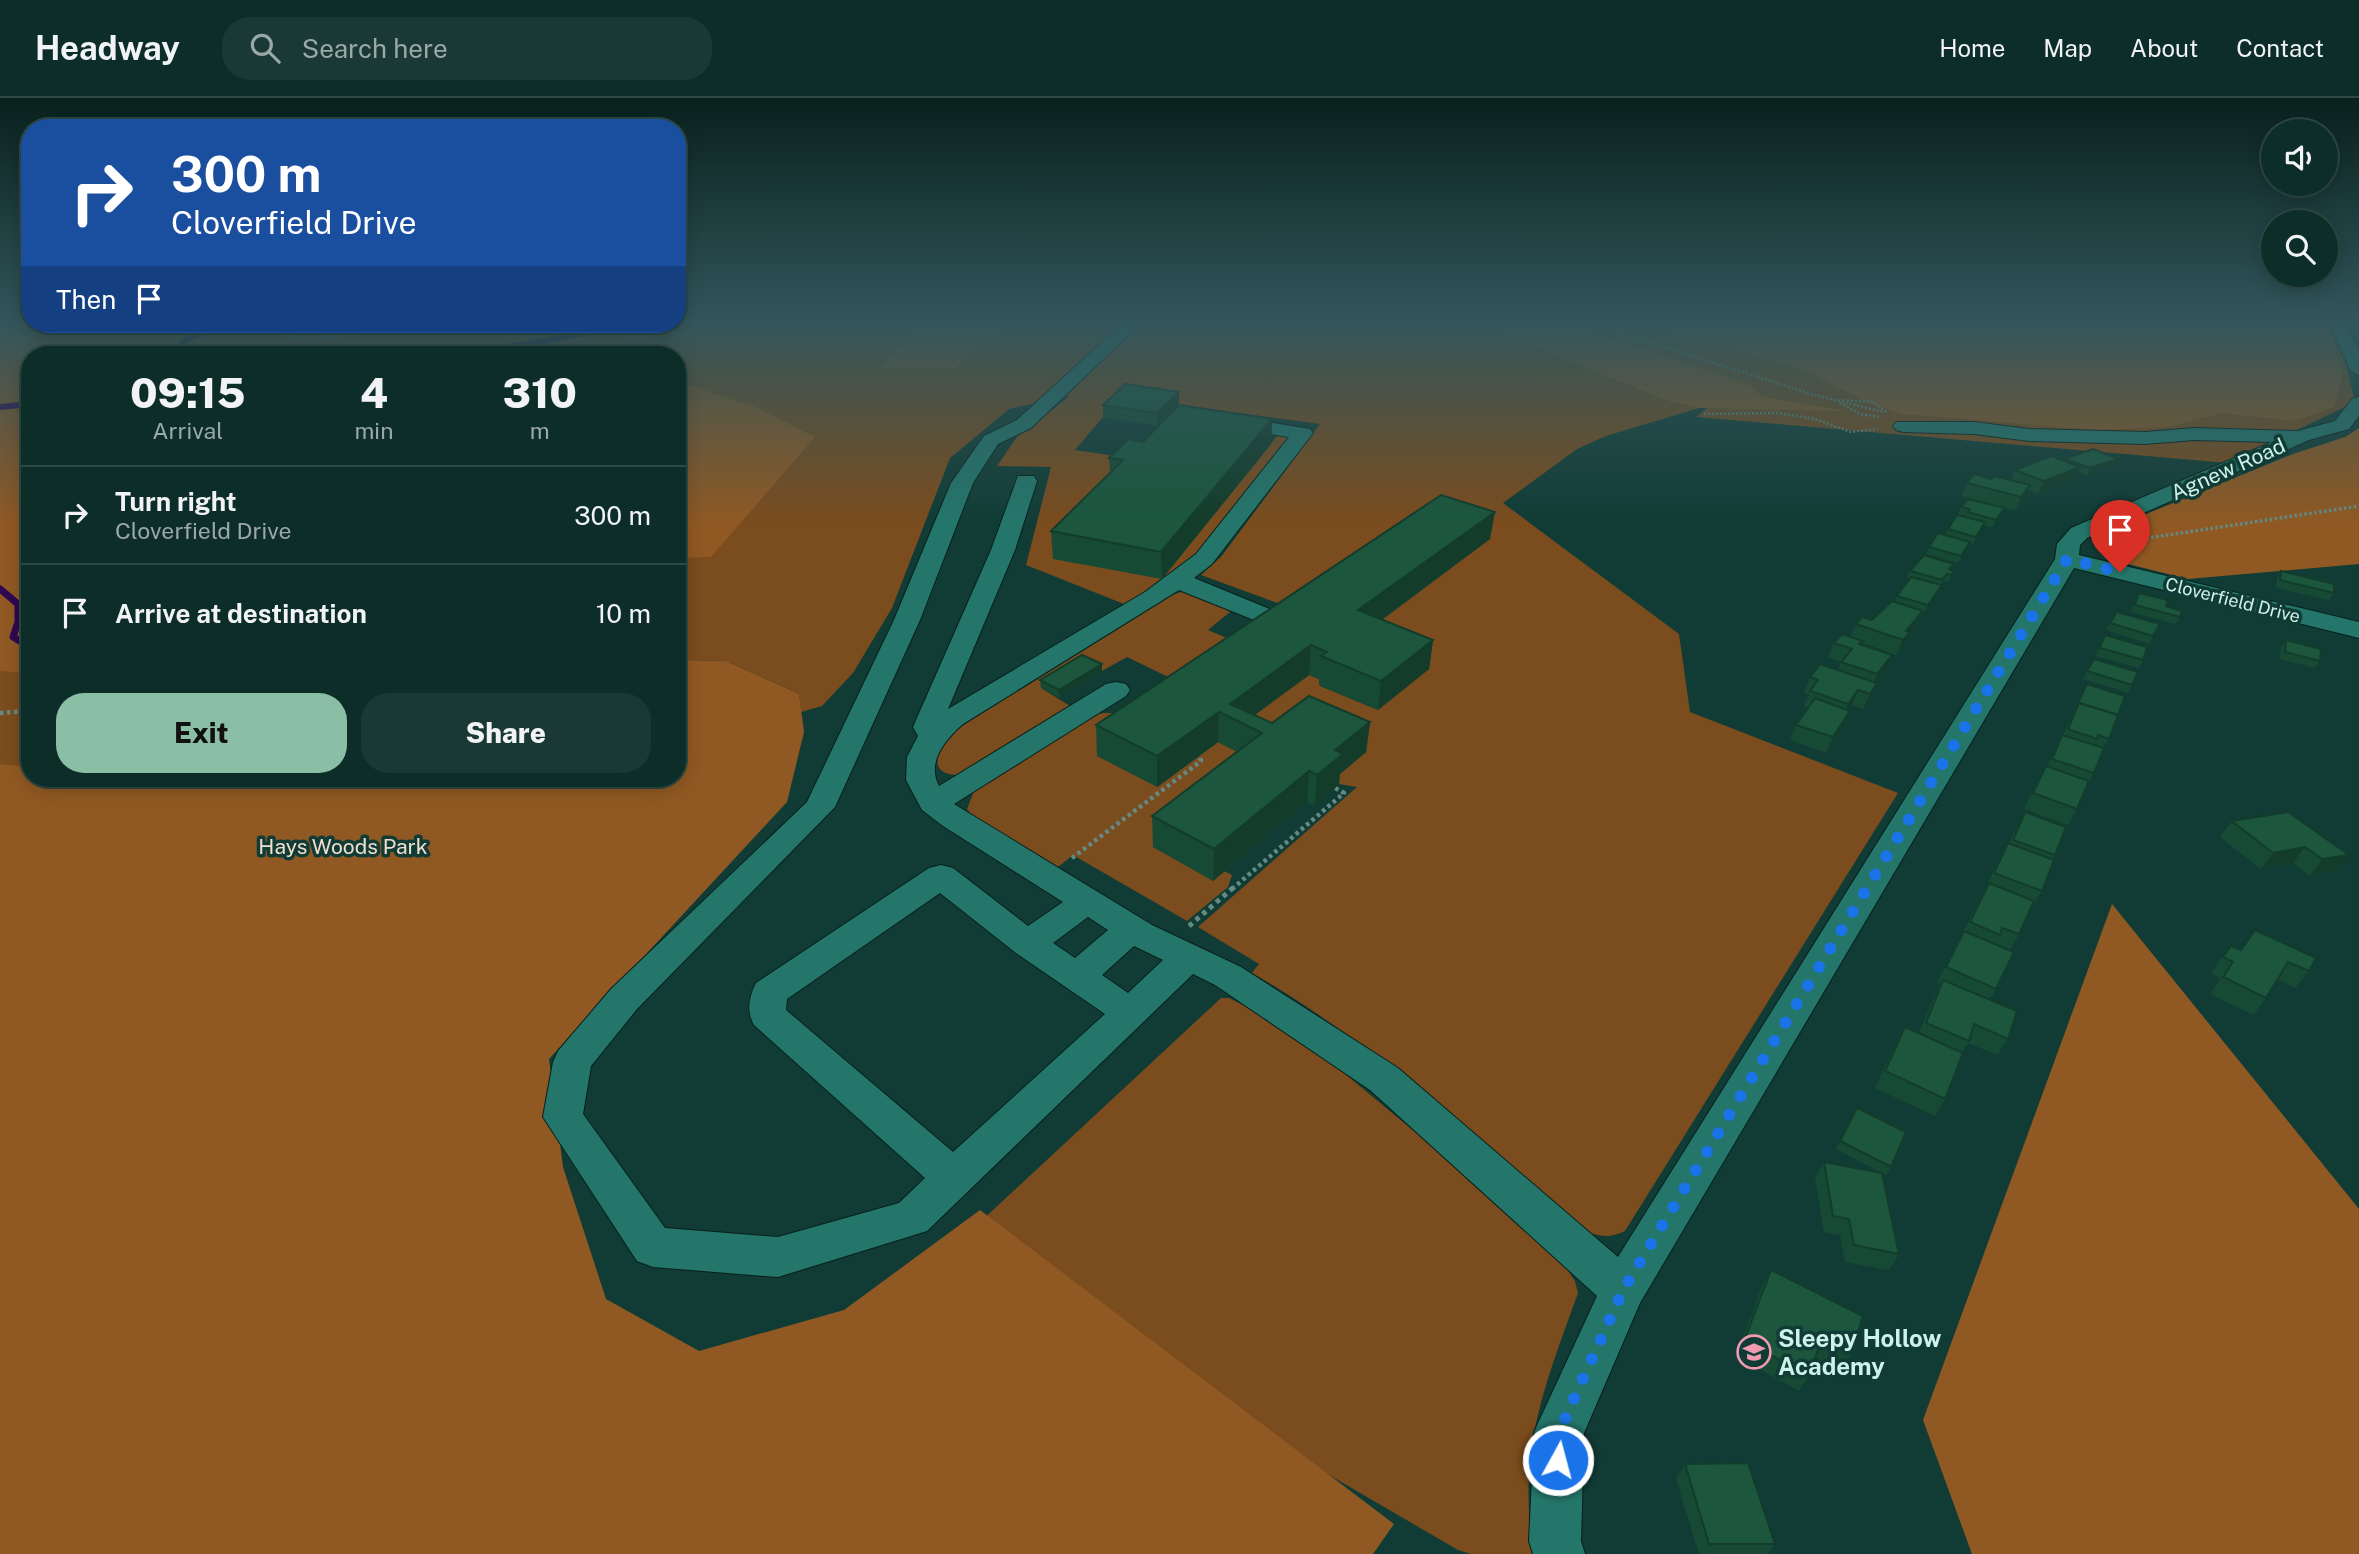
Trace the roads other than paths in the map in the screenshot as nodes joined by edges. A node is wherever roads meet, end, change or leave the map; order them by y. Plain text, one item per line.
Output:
1 (1062, 389) edge
2 (2359, 403) edge
3 (1203, 418) edge
4 (1894, 418) road end
5 (2194, 434) junction
6 (2302, 436) junction
7 (2250, 460) junction
8 (1027, 481) dead end
9 (2067, 559) junction
10 (1177, 580) junction
11 (1268, 617) edge
12 (2359, 630) edge
13 (1116, 690) dead end
14 (932, 736) junction
15 (933, 803) junction
16 (1087, 901) junction
17 (1161, 943) junction
18 (1028, 944) junction
19 (1077, 977) junction
20 (1131, 1013) junction
21 (954, 1178) junction
22 (1623, 1290) junction
23 (1559, 1554) edge

1 - 21 street
2 - 6 street, Agnew Road
3 - 10 street
4 - 5 street
5 - 6 street
5 - 7 street
6 - 7 street, Agnew Road
7 - 9 street, Agnew Road
8 - 14 street
9 - 12 street, Cloverfield Drive
9 - 22 street, Agnew Road
10 - 11 street
10 - 14 street
13 - 15 street
14 - 15 street
15 - 16 street
16 - 17 street
16 - 18 street
17 - 19 street
17 - 20 street
17 - 22 street
18 - 19 street
18 - 21 street
19 - 20 street
20 - 21 street
22 - 23 street, Agnew Road

